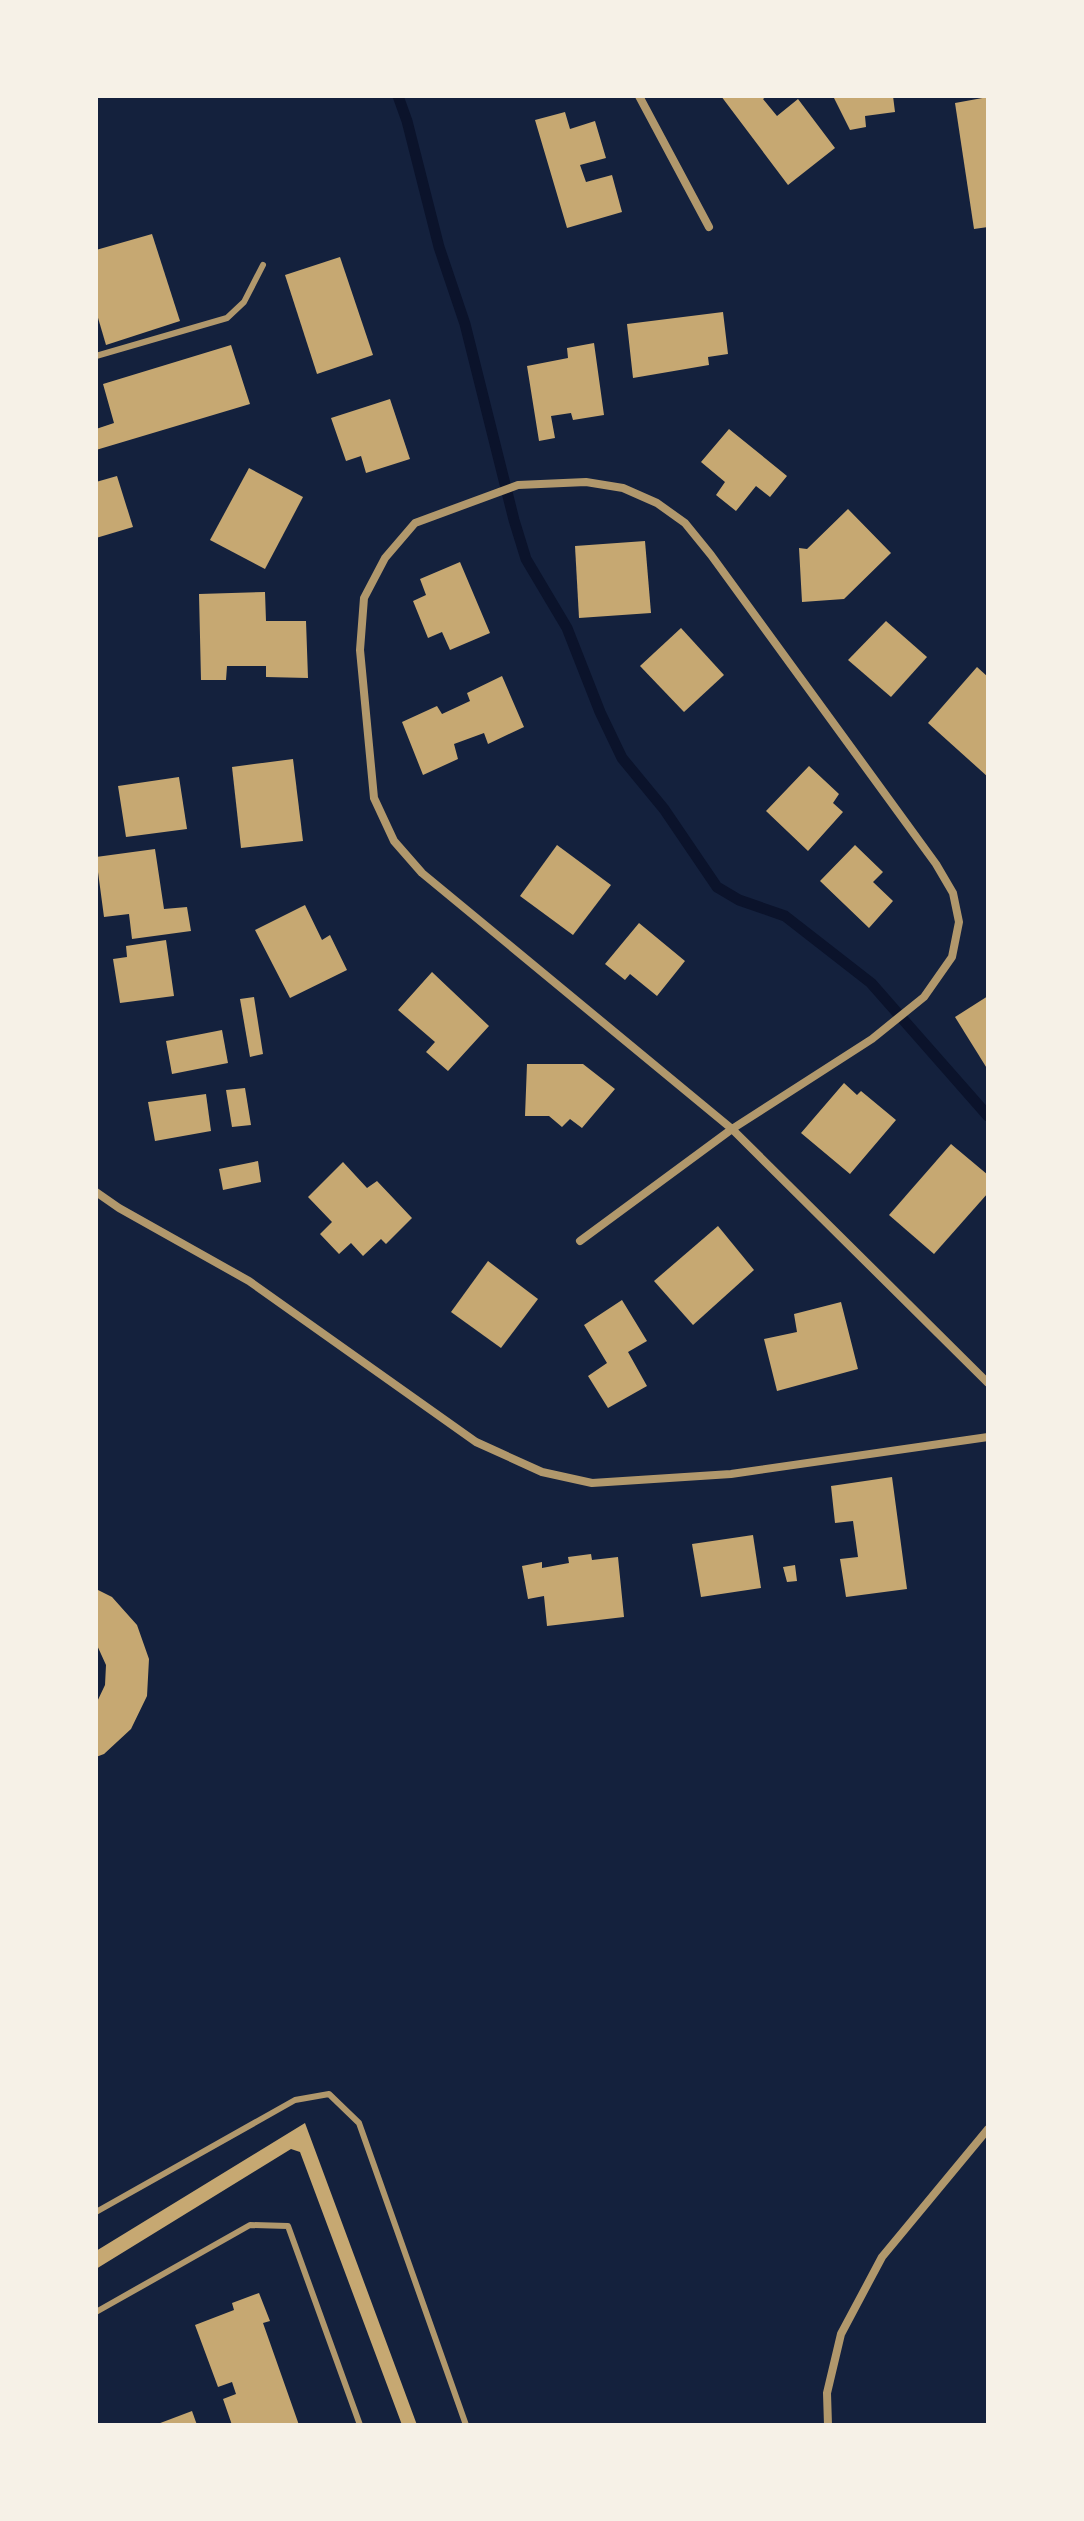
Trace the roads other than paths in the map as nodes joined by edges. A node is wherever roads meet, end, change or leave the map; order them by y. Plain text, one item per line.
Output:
1 (639, 96) edge
2 (709, 227) dead end
3 (263, 265) dead end
4 (96, 356) edge
5 (732, 1129) junction
6 (96, 1192) edge
7 (580, 1241) dead end
8 (988, 1383) edge
9 (988, 1437) edge
10 (988, 2129) edge
11 (96, 2212) edge
12 (96, 2312) edge
13 (360, 2425) edge
14 (466, 2425) edge
15 (828, 2425) edge

1 - 2 street
3 - 4 lane
5 - 5 street
5 - 7 street
5 - 8 street
6 - 9 street
10 - 15 street
11 - 14 lane
12 - 13 lane

